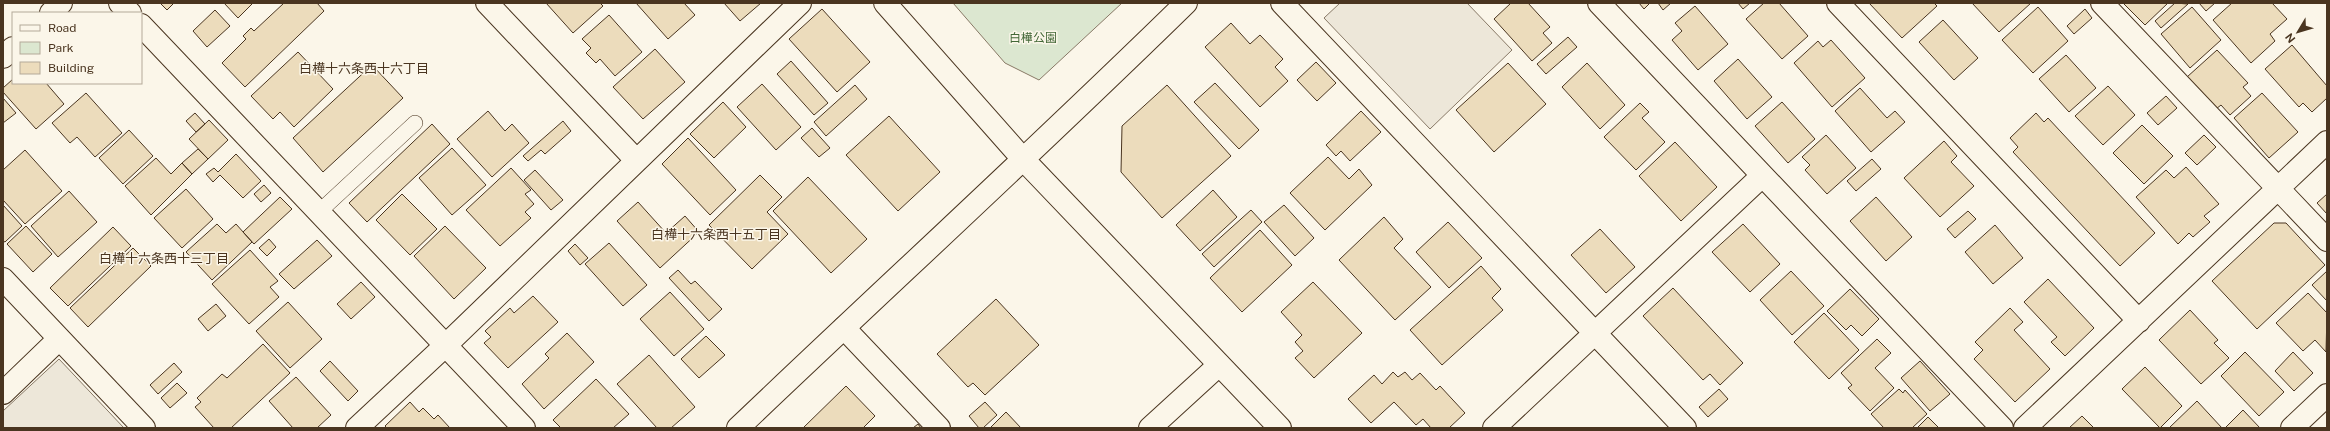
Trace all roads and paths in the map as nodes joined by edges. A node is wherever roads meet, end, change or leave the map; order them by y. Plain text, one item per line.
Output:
1 (61, 3) edge
2 (120, 3) edge
3 (487, 3) edge
4 (800, 3) edge
5 (885, 3) edge
6 (1186, 3) edge
7 (1282, 3) edge
8 (1599, 3) edge
9 (1838, 3) edge
10 (2102, 3) edge
11 (52, 12) edge
12 (129, 12) edge
13 (142, 26) edge
14 (12, 49) edge
15 (3, 57) edge
16 (415, 123) dead end
17 (2327, 142) edge
18 (1022, 158) junction
19 (636, 160) junction
20 (1762, 176) junction
21 (2278, 187) junction
22 (319, 212) junction
23 (2327, 240) edge
24 (3, 279) edge
25 (2139, 320) junction
26 (844, 328) junction
27 (1595, 333) junction
28 (59, 338) junction
29 (446, 345) junction
30 (1219, 364) junction
31 (3, 393) edge
32 (2327, 394) edge
33 (2295, 427) edge
34 (144, 428) edge
35 (357, 428) edge
36 (524, 428) edge
37 (738, 428) edge
38 (939, 428) edge
39 (1150, 428) edge
40 (1280, 428) edge
41 (1494, 428) edge
42 (1685, 428) edge
43 (2002, 428) edge
44 (2025, 428) edge

1 - 11 street
2 - 12 street
3 - 19 street
4 - 19 street
5 - 18 street
6 - 18 street
7 - 27 street
8 - 20 street
9 - 25 street
10 - 21 street
13 - 22 street
14 - 15 street
16 - 22 lane
17 - 21 street
18 - 26 street
18 - 30 street
19 - 29 street
20 - 27 street
20 - 43 street
21 - 23 street
21 - 25 street
22 - 29 street
24 - 28 street
25 - 44 street
26 - 37 street
26 - 38 street
27 - 41 street
27 - 42 street
28 - 31 street
28 - 34 street
29 - 35 street
29 - 36 street
30 - 39 street
30 - 40 street
32 - 33 street

